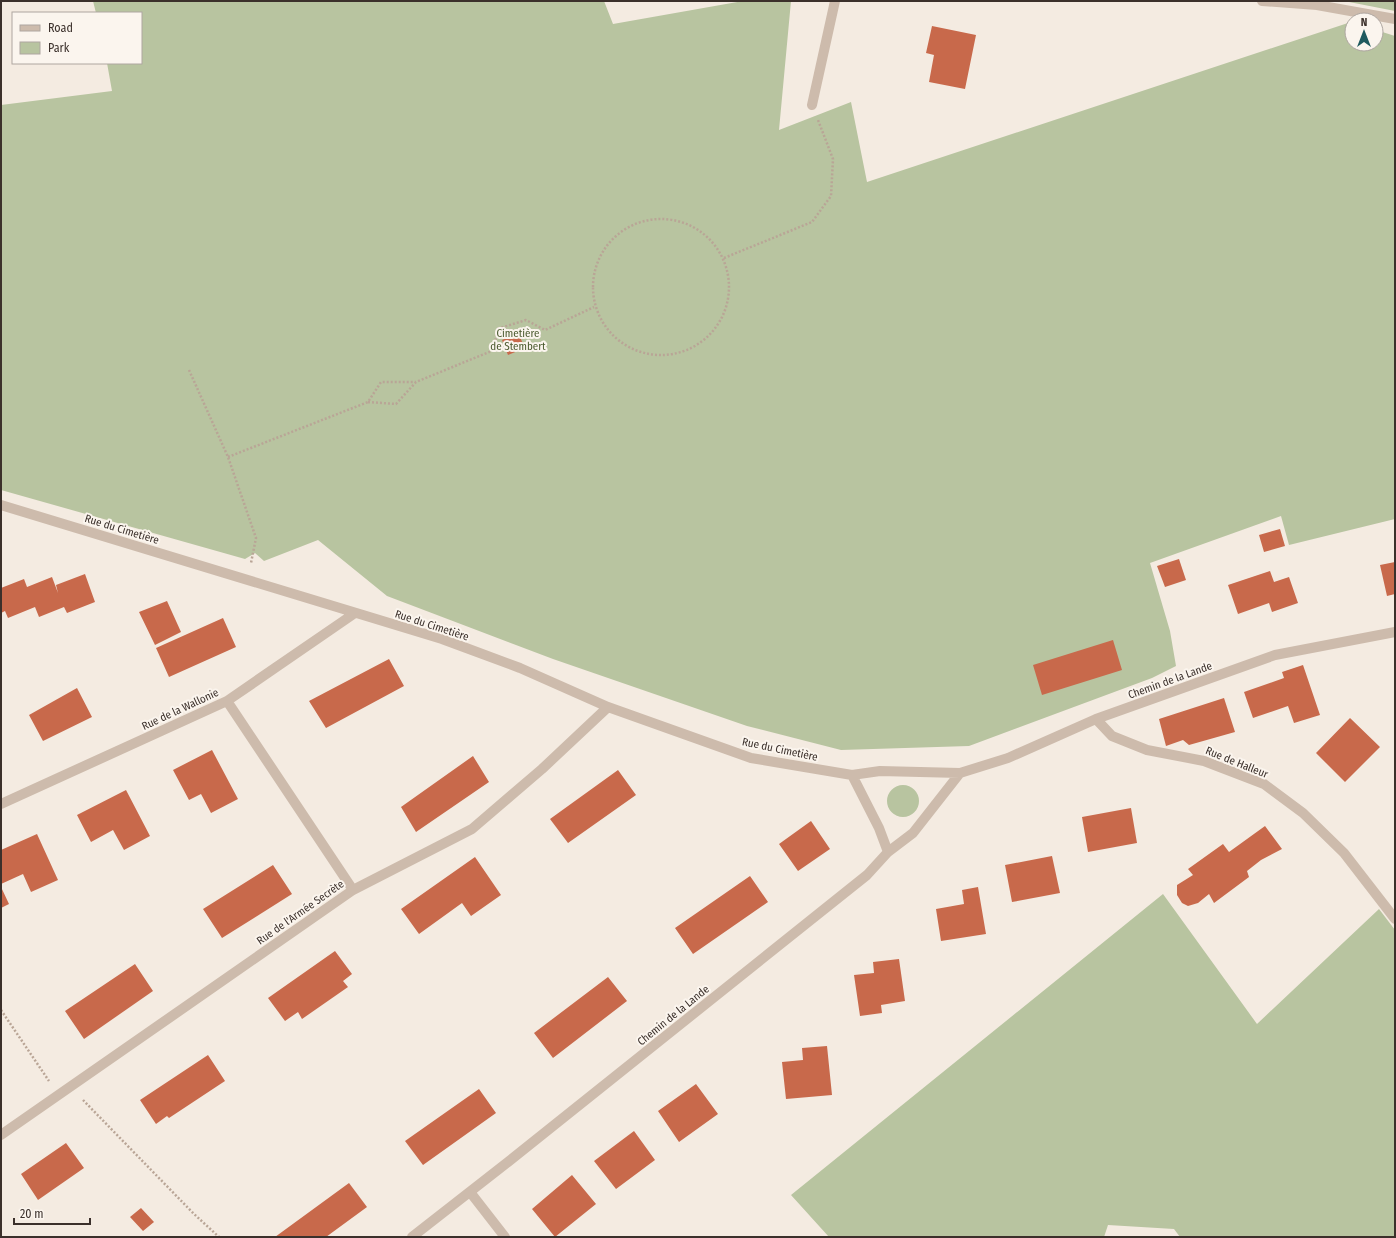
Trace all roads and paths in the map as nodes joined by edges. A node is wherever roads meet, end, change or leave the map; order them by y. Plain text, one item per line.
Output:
1 (835, 1) edge
2 (1262, 1) edge
3 (1395, 19) edge
4 (812, 105) joint
5 (724, 258) junction
6 (594, 308) junction
7 (189, 370) dead end
8 (416, 382) junction
9 (368, 402) junction
10 (228, 457) junction
11 (1, 505) edge
12 (248, 579) junction
13 (355, 613) junction
14 (1395, 632) edge
15 (227, 701) junction
16 (608, 707) junction
17 (1096, 719) junction
18 (960, 773) junction
19 (852, 775) junction
20 (1, 804) edge
21 (888, 852) junction
22 (353, 890) junction
23 (1395, 919) edge
24 (1, 1010) edge
25 (72, 1086) junction
26 (58, 1095) junction
27 (1, 1135) edge
28 (470, 1192) junction
29 (220, 1237) edge
30 (412, 1237) edge
31 (505, 1237) edge

1 - 4 street
2 - 3 street
4 - 5 path
5 - 6 path
5 - 6 path
6 - 8 path
7 - 10 path
8 - 9 path
8 - 9 path
9 - 10 path
10 - 12 path
11 - 12 street, Rue du Cimetière
12 - 13 street, Rue du Cimetière
13 - 15 street, Rue de la Wallonie
13 - 16 street, Rue du Cimetière
14 - 17 street, Chemin de la Lande
15 - 20 street, Rue de la Wallonie
15 - 22 street
16 - 19 street, Rue du Cimetière
16 - 22 street, Rue de l'Armée Secrète
17 - 18 street, Chemin de la Lande
17 - 23 street, Rue de Halleur
18 - 19 street, Rue du Cimetière
18 - 21 street, Chemin de la Lande
19 - 21 street
21 - 28 street, Chemin de la Lande
22 - 25 street, Rue de l'Armée Secrète
24 - 26 path
25 - 26 street, Rue de l'Armée Secrète
25 - 29 path
26 - 27 street, Rue de l'Armée Secrète
28 - 30 street, Chemin de la Lande
28 - 31 street

